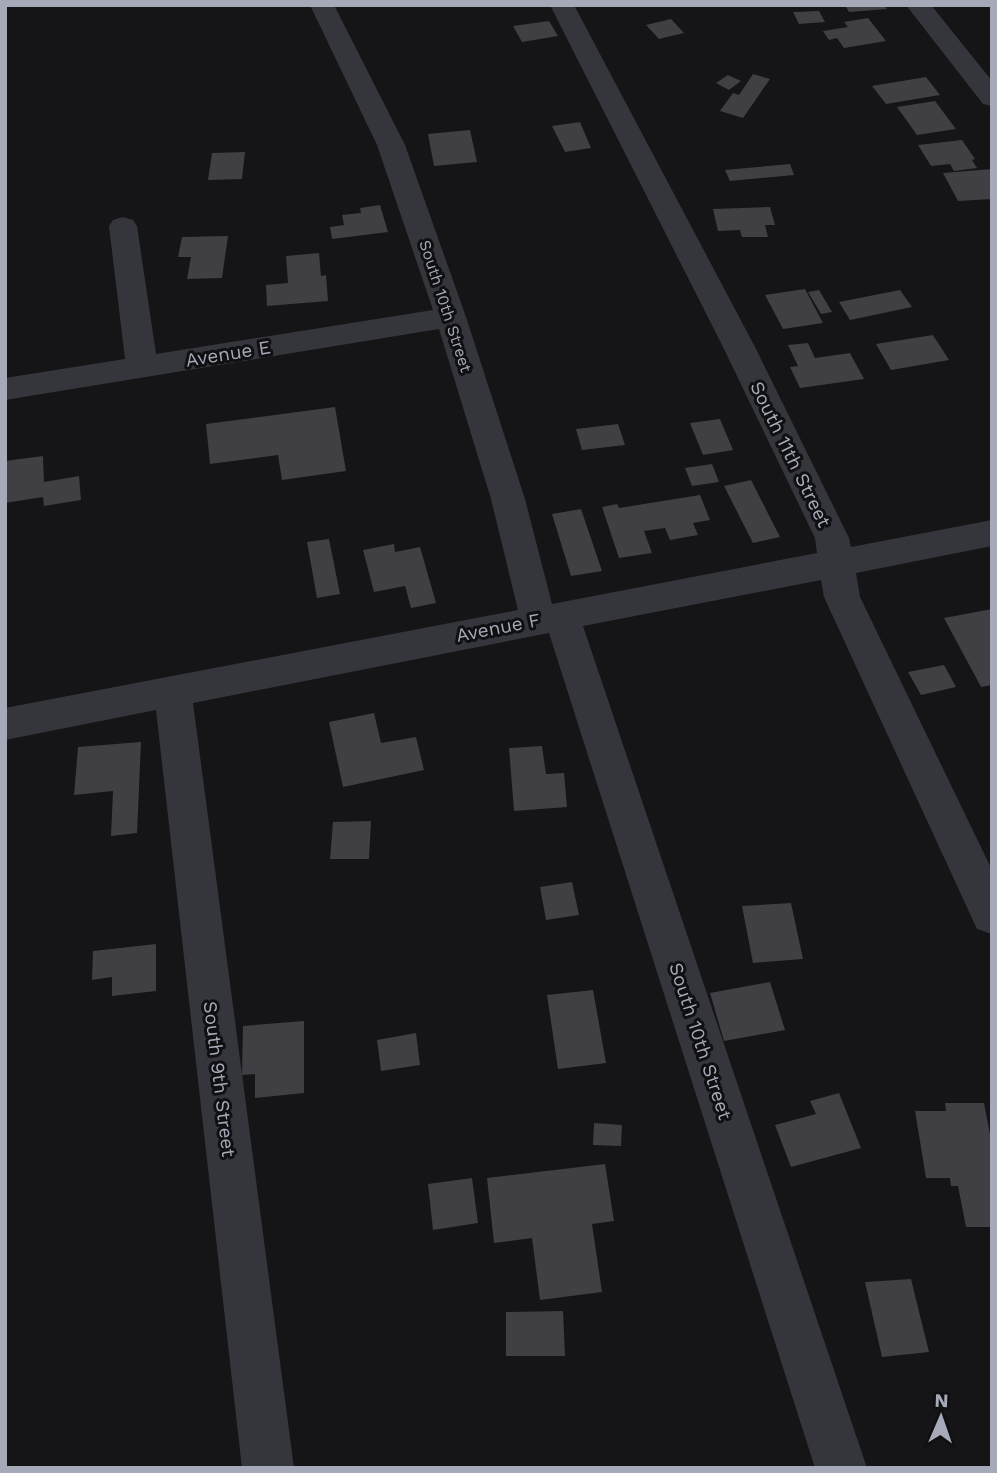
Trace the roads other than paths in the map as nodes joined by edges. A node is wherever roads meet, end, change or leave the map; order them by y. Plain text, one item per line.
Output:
1 (322, 5) edge
2 (562, 5) edge
3 (918, 5) edge
4 (992, 98) edge
5 (123, 226) dead end
6 (452, 317) junction
7 (142, 367) junction
8 (5, 389) edge
9 (992, 533) edge
10 (838, 563) junction
11 (550, 617) junction
12 (172, 690) junction
13 (5, 724) edge
14 (992, 915) edge
15 (268, 1468) edge
16 (841, 1468) edge

1 - 6 street, South 10th Street
2 - 10 street, South 11th Street
3 - 4 street
5 - 7 street
6 - 7 street, Avenue E
6 - 11 street, South 10th Street
7 - 8 street, Avenue E
9 - 10 street, Avenue F
10 - 11 street, Avenue F
10 - 14 street, South 11th Street
11 - 12 street, Avenue F
11 - 16 street, South 10th Street
12 - 13 street, Avenue F
12 - 15 street, South 9th Street

